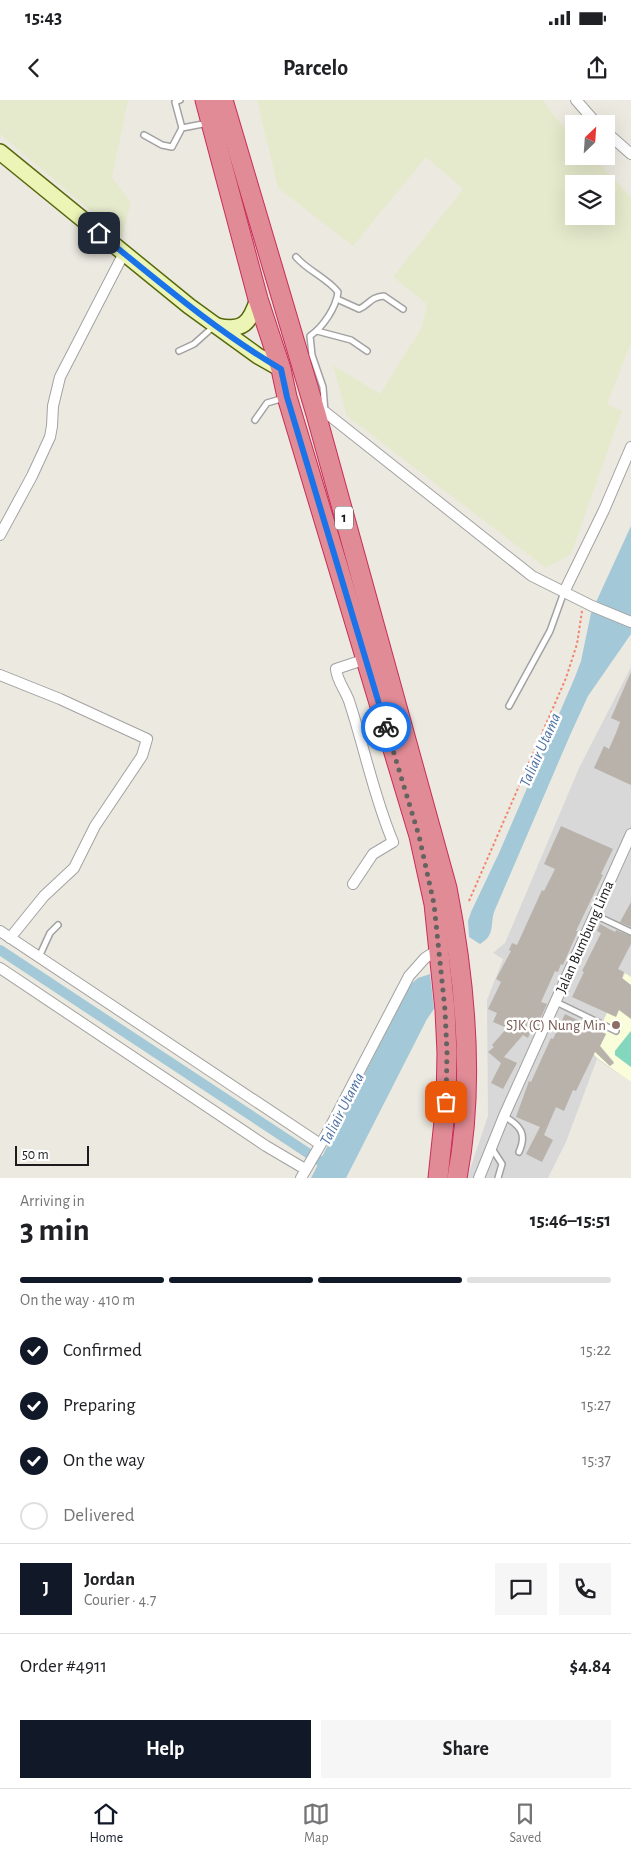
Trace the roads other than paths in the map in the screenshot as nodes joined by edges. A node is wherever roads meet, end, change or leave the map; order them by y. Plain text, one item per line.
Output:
1 (180, 100) edge
2 (205, 100) edge
3 (223, 100) edge
4 (576, 100) edge
5 (589, 115) edge
6 (211, 122) junction
7 (182, 128) junction
8 (144, 135) dead end
9 (615, 140) edge
10 (0, 152) edge
11 (631, 154) edge
12 (124, 253) junction
13 (296, 257) dead end
14 (258, 299) junction
15 (337, 299) junction
16 (403, 310) dead end
17 (215, 325) junction
18 (317, 331) junction
19 (179, 351) dead end
20 (367, 351) dead end
21 (281, 369) junction
22 (287, 397) junction
23 (320, 413) junction
24 (255, 420) dead end
25 (631, 447) edge
26 (0, 535) edge
27 (564, 592) junction
28 (631, 622) edge
29 (362, 661) junction
30 (0, 675) edge
31 (509, 706) dead end
32 (631, 834) edge
33 (353, 884) dead end
34 (595, 915) junction
35 (58, 925) dead end
36 (0, 931) edge
37 (631, 932) edge
38 (10, 938) junction
39 (439, 953) junction
40 (39, 957) junction
41 (0, 968) edge
42 (556, 1002) junction
43 (616, 1031) dead end
44 (504, 1116) junction
45 (319, 1146) junction
46 (491, 1147) junction
47 (519, 1152) dead end
48 (305, 1171) edge
49 (458, 1175) edge
50 (438, 1178) edge
51 (479, 1178) edge
52 (498, 1178) edge

1 - 7 lane
2 - 6 highway, 1
3 - 23 highway, 1
4 - 5 street
6 - 7 lane
6 - 14 highway, 1
7 - 8 lane
9 - 11 street
10 - 12 main road
12 - 17 main road
12 - 26 street
13 - 15 lane
14 - 17 main road
14 - 21 highway, 1
15 - 16 lane
15 - 18 lane
17 - 19 lane
17 - 21 main road
18 - 20 lane
18 - 23 lane
21 - 22 highway, 1
22 - 24 lane
22 - 29 highway, 1
23 - 27 street
23 - 49 highway, 1
25 - 27 street
27 - 28 street
27 - 31 lane
29 - 33 street
29 - 39 highway, 1
30 - 38 street
32 - 34 street, Jalan Bumbung Lima
34 - 37 lane
34 - 42 street, Jalan Bumbung Lima
35 - 40 lane
36 - 38 street
38 - 40 street
39 - 45 street
39 - 50 highway, 1
40 - 45 street
41 - 48 street
42 - 43 lane
42 - 44 street, Jalan Bumbung Lima
44 - 46 street, Jalan Bumbung Lima
44 - 47 lane
45 - 48 street
46 - 51 street, Jalan Bumbung Lima
46 - 52 lane

